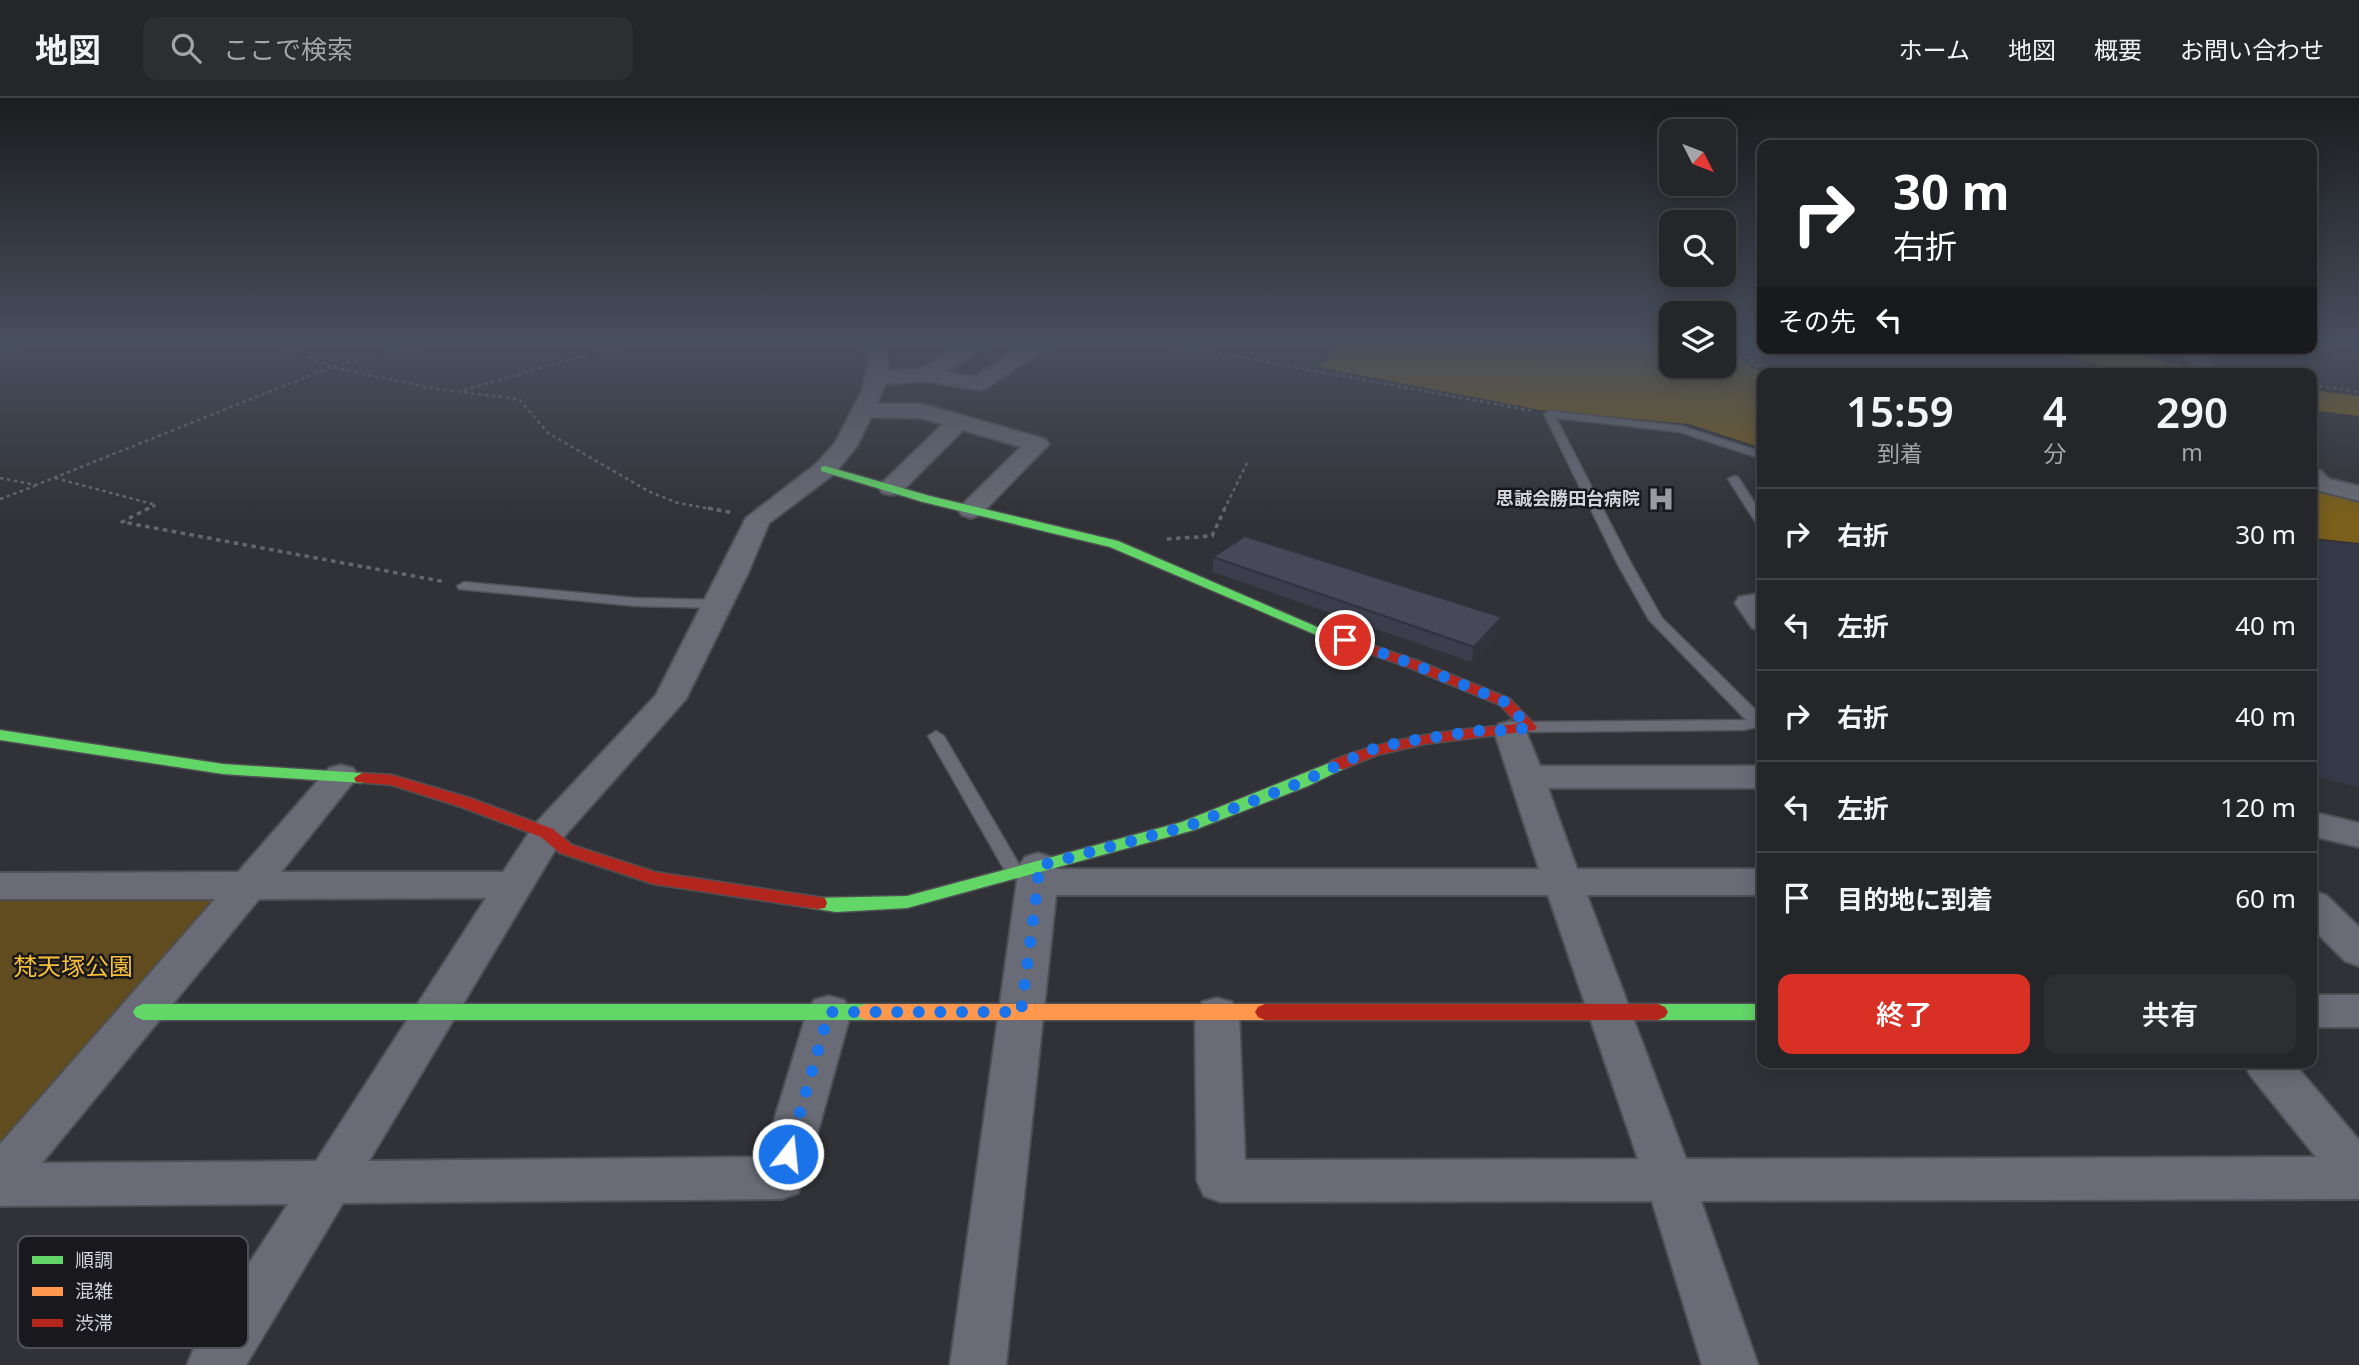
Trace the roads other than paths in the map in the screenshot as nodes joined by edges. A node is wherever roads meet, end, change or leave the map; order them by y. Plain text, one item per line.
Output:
1 (867, 402) edge
2 (864, 410) junction
3 (958, 422) junction
4 (1757, 454) edge
5 (825, 469) junction
6 (1734, 479) dead end
7 (2317, 481) edge
8 (891, 488) junction
9 (2359, 494) edge
10 (971, 510) junction
11 (1757, 515) edge
12 (464, 586) road end
13 (1757, 602) edge
14 (718, 604) junction
15 (1757, 615) edge
16 (1757, 719) edge
17 (1757, 722) edge
18 (1520, 729) junction
19 (0, 735) edge
20 (936, 736) dead end
21 (341, 776) junction
22 (1525, 777) junction
23 (1757, 777) edge
24 (2317, 825) edge
25 (547, 833) junction
26 (2359, 835) edge
27 (1030, 873) junction
28 (1564, 881) junction
29 (1757, 882) edge
30 (249, 884) junction
31 (514, 885) junction
32 (0, 886) edge
33 (2317, 910) edge
34 (2359, 951) edge
35 (143, 1012) junction
36 (435, 1012) junction
37 (829, 1012) junction
38 (1021, 1012) junction
39 (1757, 1012) edge
40 (2317, 1012) edge
41 (2359, 1012) edge
42 (1608, 1013) junction
43 (1217, 1014) junction
44 (2271, 1068) edge
45 (2359, 1176) edge
46 (0, 1179) edge
47 (1670, 1181) junction
48 (329, 1182) junction
49 (0, 1185) edge
50 (248, 1312) edge
51 (226, 1348) edge
52 (215, 1365) edge
53 (978, 1365) edge
54 (1730, 1365) edge

1 - 2 street
2 - 3 street
2 - 5 street
3 - 8 street
3 - 10 street
4 - 16 lane
5 - 8 street
5 - 14 street
6 - 11 lane
7 - 9 street
8 - 10 street
10 - 18 street
12 - 14 lane
13 - 15 street
14 - 25 street
17 - 18 lane
18 - 22 street
18 - 27 street
19 - 21 street
20 - 27 lane
21 - 25 street
21 - 30 street
22 - 23 street
22 - 28 street
24 - 26 street
25 - 27 street
25 - 31 street
27 - 28 street
27 - 38 street
28 - 29 street
28 - 42 street
30 - 31 street
30 - 32 street
30 - 35 street
31 - 36 street
33 - 34 street
35 - 36 street
35 - 46 street
36 - 37 street
36 - 48 street
37 - 38 street
37 - 48 street
38 - 43 street
38 - 53 street
39 - 42 street
40 - 41 street
42 - 43 street
42 - 47 street
43 - 47 street
44 - 45 street
45 - 47 street
47 - 54 street
48 - 49 street
48 - 50 street
51 - 52 street

